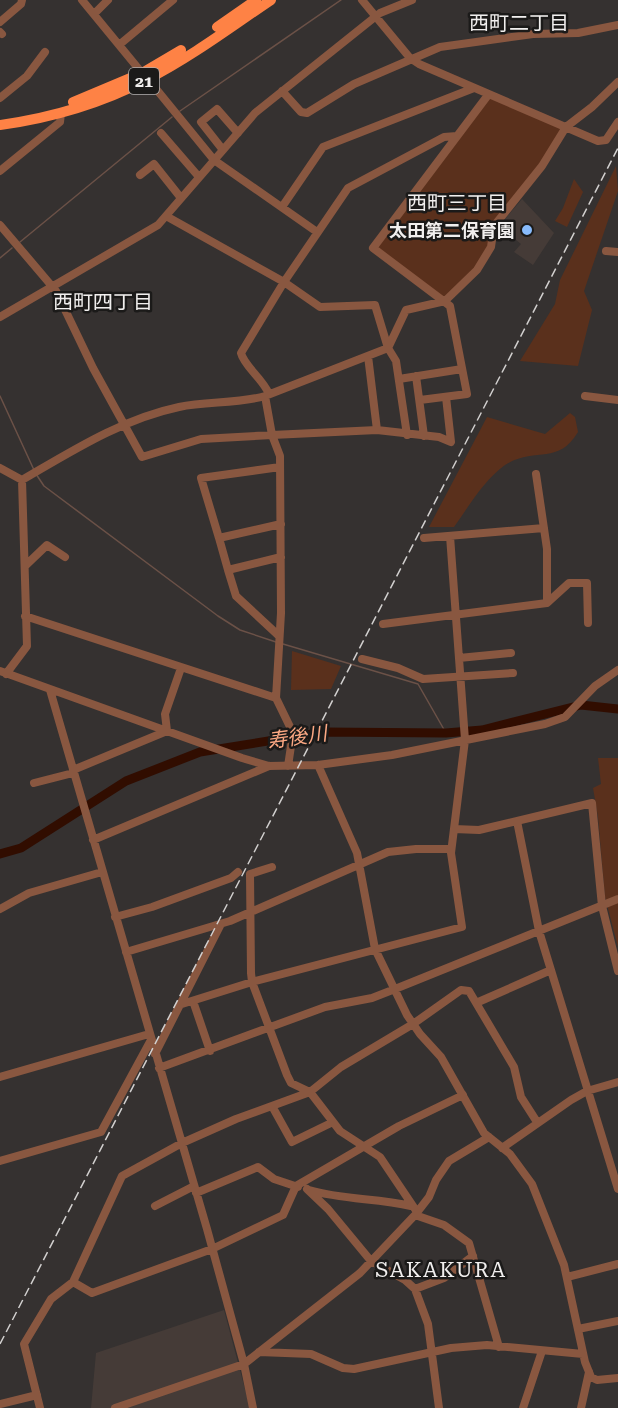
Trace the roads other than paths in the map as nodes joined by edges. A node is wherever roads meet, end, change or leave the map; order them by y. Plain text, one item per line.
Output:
1 (22, 0) edge
2 (82, 0) edge
3 (108, 0) edge
4 (173, 0) edge
5 (362, 0) edge
6 (412, 0) edge
7 (262, 1) edge
8 (94, 14) junction
9 (375, 16) junction
10 (0, 22) edge
11 (618, 25) edge
12 (119, 45) junction
13 (45, 52) dead end
14 (414, 61) junction
15 (145, 76) junction
16 (618, 82) edge
17 (474, 88) junction
18 (282, 90) junction
19 (488, 95) junction
20 (0, 98) edge
21 (61, 113) junction
22 (0, 118) edge
23 (618, 122) edge
24 (0, 125) edge
25 (566, 127) junction
26 (161, 133) dead end
27 (238, 133) junction
28 (457, 136) junction
29 (223, 150) junction
30 (214, 160) junction
31 (0, 171) edge
32 (140, 175) dead end
33 (199, 177) junction
34 (182, 198) junction
35 (282, 207) junction
36 (166, 216) junction
37 (0, 225) edge
38 (317, 232) junction
39 (606, 251) dead end
40 (618, 252) edge
41 (284, 282) junction
42 (52, 287) junction
43 (445, 301) junction
44 (0, 317) edge
45 (388, 348) junction
46 (368, 356) junction
47 (462, 369) junction
48 (416, 376) junction
49 (399, 379) junction
50 (267, 395) junction
51 (585, 396) dead end
52 (446, 397) junction
53 (420, 400) junction
54 (618, 400) edge
55 (124, 423) junction
56 (377, 430) junction
57 (272, 435) junction
58 (407, 435) junction
59 (424, 436) junction
60 (280, 467) junction
61 (0, 468) edge
62 (536, 474) dead end
63 (22, 480) junction
64 (281, 524) junction
65 (544, 528) junction
66 (450, 536) junction
67 (219, 538) junction
68 (424, 538) dead end
69 (65, 557) dead end
70 (281, 557) junction
71 (25, 566) junction
72 (228, 570) junction
73 (547, 603) junction
74 (455, 614) junction
75 (25, 616) junction
76 (588, 623) dead end
77 (383, 624) dead end
78 (278, 639) junction
79 (512, 653) dead end
80 (459, 658) junction
81 (362, 659) dead end
82 (181, 668) junction
83 (618, 670) edge
84 (3, 673) edge
85 (513, 673) dead end
86 (460, 678) junction
87 (50, 690) junction
88 (276, 698) junction
89 (168, 730) junction
90 (465, 738) junction
91 (318, 765) junction
92 (269, 766) junction
93 (288, 766) junction
94 (73, 772) junction
95 (34, 783) dead end
96 (517, 821) junction
97 (454, 829) junction
98 (93, 840) junction
99 (451, 849) junction
100 (361, 864) junction
101 (272, 867) dead end
102 (102, 872) junction
103 (238, 872) dead end
104 (616, 900) edge
105 (602, 906) junction
106 (0, 909) edge
107 (252, 912) junction
108 (115, 917) junction
109 (221, 924) junction
110 (539, 931) junction
111 (375, 949) junction
112 (126, 952) junction
113 (551, 970) junction
114 (618, 971) edge
115 (252, 982) junction
116 (395, 989) junction
117 (193, 1000) junction
118 (476, 1003) junction
119 (182, 1004) junction
120 (412, 1024) junction
121 (270, 1028) junction
122 (150, 1037) junction
123 (210, 1051) junction
124 (155, 1054) junction
125 (159, 1068) junction
126 (0, 1077) edge
127 (618, 1082) edge
128 (587, 1091) junction
129 (310, 1092) junction
130 (463, 1095) junction
131 (272, 1106) junction
132 (333, 1122) junction
133 (537, 1122) junction
134 (489, 1137) junction
135 (182, 1143) junction
136 (365, 1146) junction
137 (502, 1148) junction
138 (0, 1161) edge
139 (296, 1186) junction
140 (618, 1189) edge
141 (195, 1190) junction
142 (307, 1190) junction
143 (155, 1206) dead end
144 (415, 1211) junction
145 (212, 1249) junction
146 (473, 1256) junction
147 (371, 1261) junction
148 (618, 1264) edge
149 (567, 1277) junction
150 (73, 1282) junction
151 (415, 1289) junction
152 (618, 1321) edge
153 (578, 1329) junction
154 (499, 1347) junction
155 (542, 1351) junction
156 (259, 1352) junction
157 (434, 1352) junction
158 (583, 1354) junction
159 (244, 1364) junction
160 (589, 1372) junction
161 (618, 1378) edge
162 (37, 1395) junction
163 (0, 1404) edge
164 (40, 1408) edge
165 (115, 1408) edge
166 (253, 1408) edge
167 (439, 1408) edge
168 (523, 1408) edge
169 (581, 1408) edge

1 - 10 street
2 - 8 street
3 - 8 street
4 - 12 street
5 - 9 street
6 - 9 street
7 - 15 highway, 21
7 - 15 highway, 21
8 - 12 street
9 - 14 street
9 - 18 street
11 - 14 street
12 - 15 street
13 - 20 street
14 - 17 street
14 - 18 street
15 - 21 highway, 21
15 - 22 highway, 21
15 - 30 street
16 - 25 street
17 - 19 street
17 - 35 street
18 - 27 street
19 - 25 street
19 - 28 street
21 - 24 highway, 21
21 - 31 street
23 - 25 street
25 - 43 street
26 - 33 street
27 - 29 street
27 - 29 street
28 - 38 street
28 - 43 street
29 - 30 street
30 - 33 street
30 - 35 street
32 - 34 street
33 - 34 street
34 - 36 street
35 - 38 street
36 - 41 street
36 - 42 street
37 - 42 street
38 - 41 street
39 - 40 street
41 - 45 street
41 - 50 street
42 - 44 street
42 - 55 street
43 - 45 street
43 - 47 street
45 - 46 street
45 - 49 street
46 - 50 street
46 - 56 street
47 - 48 street
47 - 52 street
48 - 49 street
48 - 53 street
49 - 58 street
50 - 55 street
50 - 57 street
51 - 54 street
52 - 53 street
52 - 59 street
53 - 59 street
55 - 57 street
55 - 63 street
56 - 57 street
56 - 58 street
57 - 60 street
58 - 59 street
60 - 64 street
60 - 67 street
61 - 63 street
62 - 65 street
63 - 71 street
64 - 67 street
64 - 70 street
65 - 66 street
65 - 73 street
66 - 68 street
66 - 74 street
67 - 72 street
69 - 71 street
70 - 72 street
70 - 78 street
71 - 75 street
72 - 78 street
73 - 74 street
73 - 76 street
74 - 77 street
74 - 80 street
75 - 82 street
75 - 84 street
78 - 88 street
79 - 80 street
80 - 86 street
81 - 86 street
82 - 88 street
82 - 89 street
83 - 90 street
84 - 87 street
85 - 86 street
86 - 90 street
87 - 89 street
87 - 94 street
88 - 93 street
89 - 92 street
89 - 94 street
90 - 91 street
90 - 97 street
91 - 93 street
91 - 100 street
92 - 93 street
92 - 98 street
94 - 95 street
94 - 98 street
96 - 97 street
96 - 105 street
96 - 110 street
97 - 99 street
98 - 102 street
99 - 100 street
99 - 111 street
100 - 107 street
100 - 111 street
101 - 107 street
102 - 106 street
102 - 108 street
103 - 108 street
104 - 105 street
105 - 110 street
105 - 114 street
107 - 109 street
107 - 115 street
108 - 112 street
109 - 112 street
109 - 119 street
110 - 113 street
110 - 116 street
111 - 115 street
111 - 116 street
112 - 122 street
113 - 118 street
113 - 128 street
115 - 117 street
115 - 121 street
116 - 120 street
116 - 121 street
117 - 119 street
117 - 123 street
118 - 120 street
118 - 133 street
119 - 124 street
120 - 129 street
120 - 130 street
121 - 123 street
121 - 129 street
122 - 124 street
122 - 126 street
122 - 138 street
123 - 125 street
124 - 125 street
125 - 135 street
127 - 128 street
128 - 133 street
128 - 140 street
129 - 131 street
129 - 132 street
130 - 134 street
130 - 136 street
131 - 132 street
131 - 135 street
132 - 136 street
133 - 137 street
134 - 137 street
134 - 144 street
135 - 141 street
135 - 150 street
136 - 139 street
136 - 144 street
137 - 149 street
139 - 141 street
139 - 142 street
139 - 145 street
141 - 143 street
141 - 145 street
142 - 144 street
142 - 147 street
144 - 146 street
144 - 147 street
145 - 150 street
145 - 159 street
146 - 151 street
146 - 154 street
147 - 151 street
147 - 156 street
148 - 149 street
149 - 153 street
150 - 162 street
151 - 157 street
152 - 153 street
153 - 158 street
154 - 155 street
154 - 157 street
155 - 158 street
155 - 168 street
156 - 157 street
156 - 159 street
157 - 167 street
158 - 160 street
159 - 165 street
159 - 166 street
160 - 161 street
160 - 169 street
162 - 163 street
162 - 164 street

